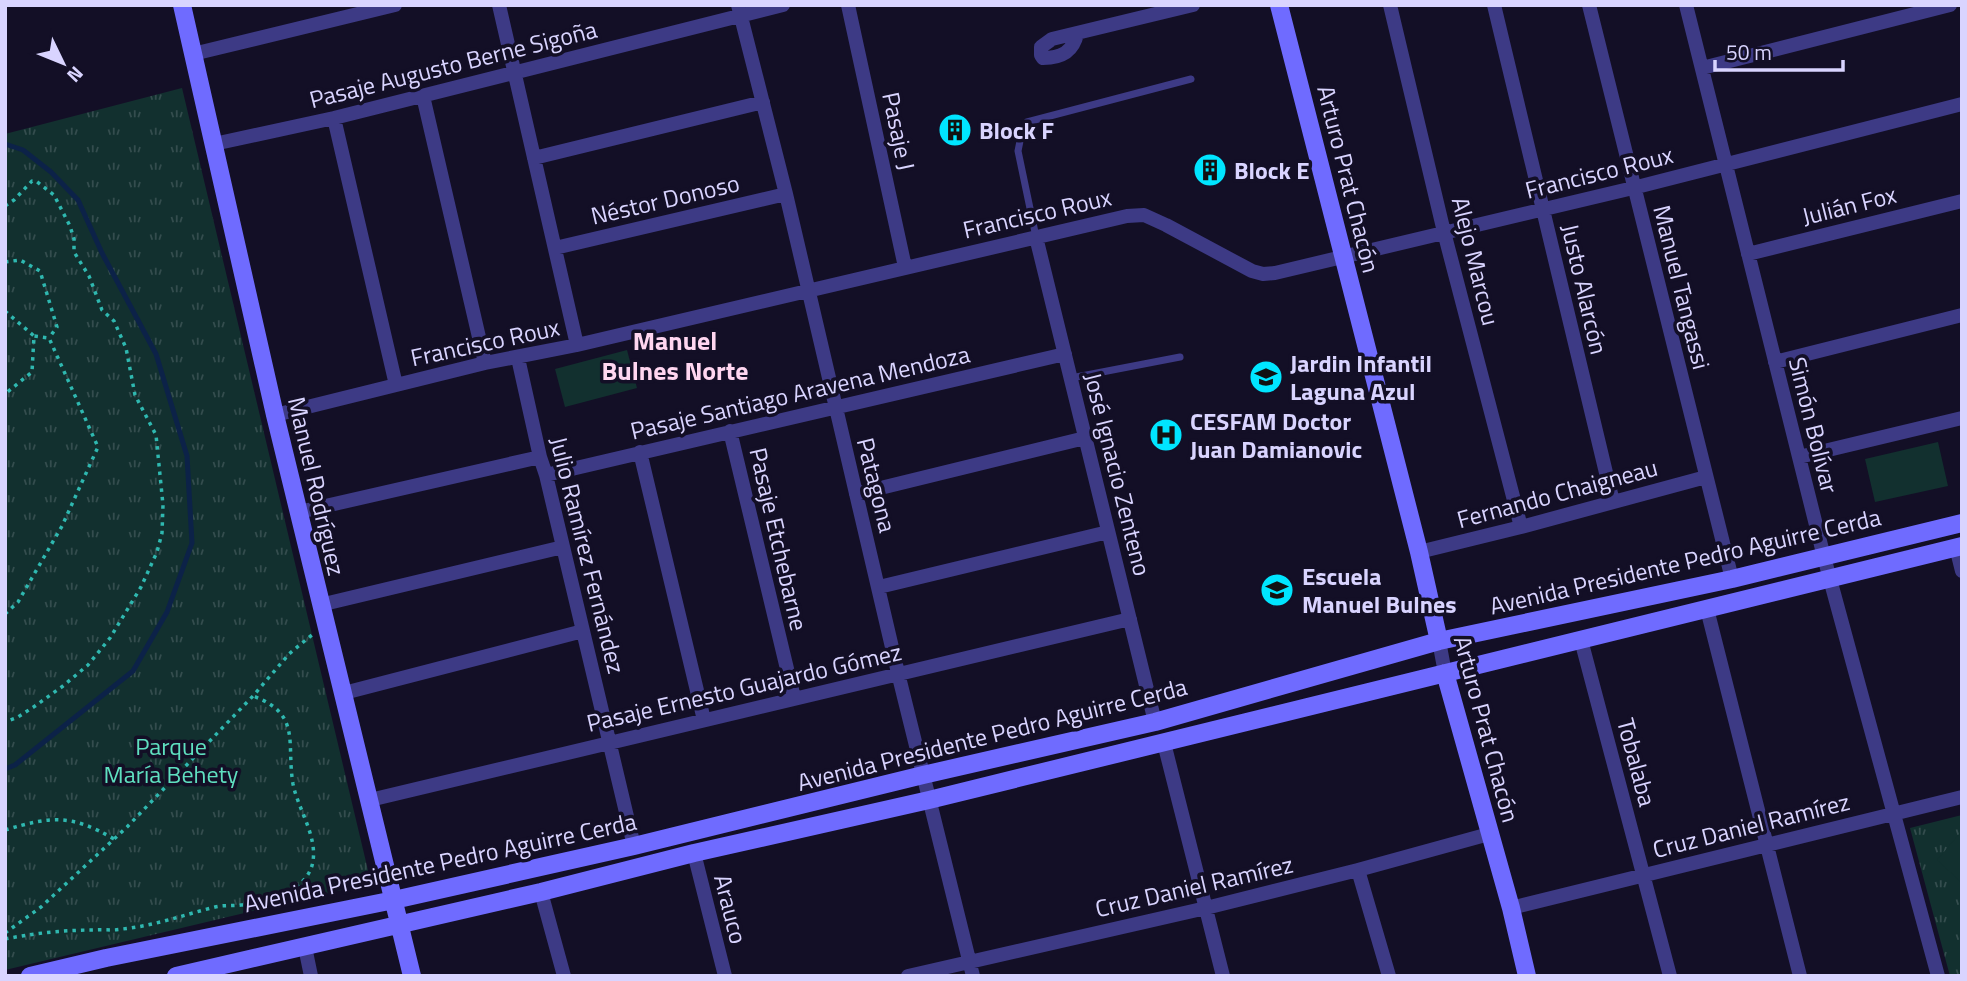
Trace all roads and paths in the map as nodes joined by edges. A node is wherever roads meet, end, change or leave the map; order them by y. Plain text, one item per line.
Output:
1 (182, 5) edge
2 (395, 5) edge
3 (499, 5) edge
4 (783, 5) edge
5 (848, 5) edge
6 (1193, 5) edge
7 (1390, 5) edge
8 (1494, 5) edge
9 (1588, 5) edge
10 (1686, 5) edge
11 (1950, 5) edge
12 (1283, 6) edge
13 (739, 11) edge
14 (1077, 34) dead end
15 (193, 54) junction
16 (1702, 68) junction
17 (514, 73) junction
18 (1191, 79) dead end
19 (423, 96) junction
20 (763, 102) junction
21 (1962, 104) edge
22 (334, 118) junction
23 (214, 144) junction
24 (534, 158) junction
25 (1726, 163) junction
26 (1633, 188) junction
27 (786, 194) junction
28 (1962, 201) edge
29 (5, 206) edge
30 (1543, 209) junction
31 (1444, 232) junction
32 (1036, 237) junction
33 (555, 248) junction
34 (1748, 254) junction
35 (1343, 257) junction
36 (5, 262) edge
37 (905, 267) junction
38 (808, 291) junction
39 (5, 312) edge
40 (1962, 315) edge
41 (34, 336) junction
42 (49, 338) junction
43 (577, 345) junction
44 (1065, 354) junction
45 (1180, 357) dead end
46 (518, 358) junction
47 (1775, 362) junction
48 (485, 363) junction
49 (1071, 378) junction
50 (396, 385) junction
51 (5, 394) edge
52 (835, 407) junction
53 (275, 415) junction
54 (1962, 418) edge
55 (730, 431) junction
56 (1086, 438) junction
57 (640, 452) junction
58 (540, 457) junction
59 (1799, 457) junction
60 (546, 475) junction
61 (1706, 477) junction
62 (856, 494) junction
63 (1613, 502) junction
64 (299, 512) junction
65 (1962, 523) edge
66 (1521, 527) junction
67 (1108, 531) junction
68 (563, 547) junction
69 (1959, 547) edge
70 (1419, 552) junction
71 (1824, 556) junction
72 (1962, 571) edge
73 (1732, 579) junction
74 (1830, 579) junction
75 (878, 587) junction
76 (320, 605) junction
77 (1707, 609) junction
78 (5, 614) edge
79 (1130, 619) junction
80 (325, 624) junction
81 (583, 631) junction
82 (1581, 640) junction
83 (1439, 641) junction
84 (898, 673) junction
85 (1445, 673) junction
86 (344, 693) junction
87 (253, 696) junction
88 (794, 698) junction
89 (704, 720) junction
90 (5, 722) edge
91 (1155, 722) junction
92 (609, 742) junction
93 (1164, 743) junction
94 (923, 775) junction
95 (1962, 797) edge
96 (370, 800) junction
97 (929, 800) junction
98 (1894, 814) junction
99 (5, 830) edge
100 (1489, 834) junction
101 (114, 839) junction
102 (1767, 845) junction
103 (634, 846) junction
104 (694, 853) junction
105 (1358, 870) junction
106 (1643, 875) junction
107 (541, 892) junction
108 (394, 900) junction
109 (1206, 908) junction
110 (1511, 908) junction
111 (400, 925) junction
112 (5, 933) edge
113 (5, 939) edge
114 (305, 947) junction
115 (970, 960) junction
116 (231, 970) edge
117 (30, 976) edge
118 (176, 976) edge
119 (311, 976) edge
120 (412, 976) edge
121 (564, 976) edge
122 (724, 976) edge
123 (908, 976) edge
124 (973, 976) edge
125 (1223, 976) edge
126 (1389, 976) edge
127 (1527, 976) edge
128 (1670, 976) edge
129 (1800, 976) edge
130 (1938, 976) edge

1 - 15 main road, Manuel Rodríguez
2 - 15 street
3 - 17 street
4 - 13 street, Pasaje Augusto Berne Sigoña
5 - 37 street, Pasaje J
6 - 14 street
7 - 31 street, Alejo Marcou
8 - 30 street, Justo Alarcón
9 - 26 street, Manuel Tangassi
10 - 16 street, Simón Bolívar
11 - 16 street
12 - 35 main road, Arturo Prat Chacón
13 - 17 street, Pasaje Augusto Berne Sigoña
13 - 20 street, Patagona
15 - 23 main road, Manuel Rodríguez
16 - 25 street, Simón Bolívar
17 - 19 street, Pasaje Augusto Berne Sigoña
17 - 24 street
18 - 32 lane
19 - 22 street, Pasaje Augusto Berne Sigoña
19 - 48 street
20 - 24 street
20 - 27 street, Patagona
21 - 25 street, Francisco Roux
22 - 23 street, Pasaje Augusto Berne Sigoña
22 - 50 street
23 - 53 main road, Manuel Rodríguez
24 - 33 street
25 - 26 street, Francisco Roux
25 - 34 street, Simón Bolívar
26 - 30 street, Francisco Roux
26 - 61 street, Manuel Tangassi
27 - 33 street, Néstor Donoso
27 - 38 street, Patagona
28 - 34 street, Julián Fox
29 - 90 path
30 - 31 street, Francisco Roux
30 - 63 street, Justo Alarcón
31 - 35 street, Francisco Roux
31 - 66 street, Alejo Marcou
32 - 35 street, Francisco Roux
32 - 37 street, Francisco Roux
32 - 44 street, José Ignacio Zenteno
33 - 43 street
34 - 47 street, Simón Bolívar
35 - 70 main road, Arturo Prat Chacón
36 - 42 path
37 - 38 street, Francisco Roux
38 - 43 street, Francisco Roux
38 - 52 street, Patagona
39 - 41 path
40 - 47 street
41 - 42 path
41 - 51 path
42 - 78 path
43 - 46 street, Francisco Roux
44 - 49 street, José Ignacio Zenteno
44 - 52 street, Pasaje Santiago Aravena Mendoza
45 - 49 lane
46 - 48 street, Francisco Roux
46 - 58 street, Julio Ramírez Fernández
47 - 59 street, Simón Bolívar
48 - 50 street, Francisco Roux
49 - 56 street, José Ignacio Zenteno
50 - 53 street, Francisco Roux
52 - 55 street, Pasaje Santiago Aravena Mendoza
52 - 62 street, Patagona
53 - 64 main road, Manuel Rodríguez
54 - 59 street
55 - 57 street, Pasaje Santiago Aravena Mendoza
55 - 88 street, Pasaje Etchebarne
56 - 62 street
56 - 67 street, José Ignacio Zenteno
57 - 60 street, Pasaje Santiago Aravena Mendoza
57 - 89 street
58 - 60 street, Julio Ramírez Fernández
58 - 64 street
59 - 71 street, Simón Bolívar
60 - 68 street, Julio Ramírez Fernández
61 - 63 street, Fernando Chaigneau
61 - 73 street, Manuel Tangassi
62 - 75 street, Patagona
63 - 66 street, Fernando Chaigneau
64 - 76 main road, Manuel Rodríguez
65 - 71 main road, Avenida Presidente Pedro Aguirre Cerda
66 - 70 street, Fernando Chaigneau
67 - 75 street
67 - 79 street, José Ignacio Zenteno
68 - 76 street
68 - 81 street, Julio Ramírez Fernández
69 - 72 street
69 - 74 main road, Avenida Presidente Pedro Aguirre Cerda
70 - 83 main road, Arturo Prat Chacón
71 - 73 main road, Avenida Presidente Pedro Aguirre Cerda
71 - 74 street, Simón Bolívar
73 - 83 main road, Avenida Presidente Pedro Aguirre Cerda
74 - 77 main road, Avenida Presidente Pedro Aguirre Cerda
74 - 98 street, Simón Bolívar
75 - 84 street, Patagona
76 - 80 main road, Manuel Rodríguez
77 - 82 main road, Avenida Presidente Pedro Aguirre Cerda
77 - 102 street
79 - 84 street, Pasaje Ernesto Guajardo Gómez
79 - 91 street, José Ignacio Zenteno
80 - 86 main road, Manuel Rodríguez
80 - 87 path
81 - 86 street
81 - 92 street, Julio Ramírez Fernández
82 - 85 main road, Avenida Presidente Pedro Aguirre Cerda
82 - 106 street, Tobalaba
83 - 85 street, Arturo Prat Chacón
83 - 91 main road, Avenida Presidente Pedro Aguirre Cerda
84 - 88 street, Pasaje Ernesto Guajardo Gómez
84 - 94 street, Patagona
85 - 93 main road, Avenida Presidente Pedro Aguirre Cerda
85 - 100 main road, Arturo Prat Chacón
86 - 96 main road, Manuel Rodríguez
87 - 101 path
87 - 113 path
88 - 89 street, Pasaje Ernesto Guajardo Gómez
89 - 92 street, Pasaje Ernesto Guajardo Gómez
91 - 93 main road
91 - 94 main road, Avenida Presidente Pedro Aguirre Cerda
92 - 96 street, Pasaje Ernesto Guajardo Gómez
92 - 103 street, Julio Ramírez Fernández
93 - 97 main road, Avenida Presidente Pedro Aguirre Cerda
93 - 109 street
94 - 97 street, Patagona
94 - 103 main road, Avenida Presidente Pedro Aguirre Cerda
95 - 98 street, Cruz Daniel Ramírez
96 - 108 main road, Manuel Rodríguez
97 - 104 main road, Avenida Presidente Pedro Aguirre Cerda
97 - 115 street, Patagona
98 - 102 street, Cruz Daniel Ramírez
98 - 130 street, Simón Bolívar
99 - 101 path
100 - 105 street, Cruz Daniel Ramírez
100 - 110 main road, Arturo Prat Chacón
101 - 112 path
102 - 106 street, Cruz Daniel Ramírez
102 - 129 street
103 - 108 main road, Avenida Presidente Pedro Aguirre Cerda
104 - 107 main road, Avenida Presidente Pedro Aguirre Cerda
104 - 122 street, Arauco
105 - 109 street, Cruz Daniel Ramírez
105 - 126 street
106 - 110 street, Cruz Daniel Ramírez
106 - 128 street, Tobalaba
107 - 111 main road, Avenida Presidente Pedro Aguirre Cerda
107 - 121 street
108 - 111 main road, Manuel Rodríguez
108 - 117 main road, Avenida Presidente Pedro Aguirre Cerda
109 - 115 street, Cruz Daniel Ramírez
109 - 125 street
110 - 127 main road, Arturo Prat Chacón
111 - 114 main road, Avenida Presidente Pedro Aguirre Cerda
111 - 120 main road, Manuel Rodríguez
114 - 116 main road, Avenida Presidente Pedro Aguirre Cerda
114 - 119 street
115 - 123 street, Cruz Daniel Ramírez
115 - 124 street, Patagona
116 - 118 main road, Avenida Presidente Pedro Aguirre Cerda

